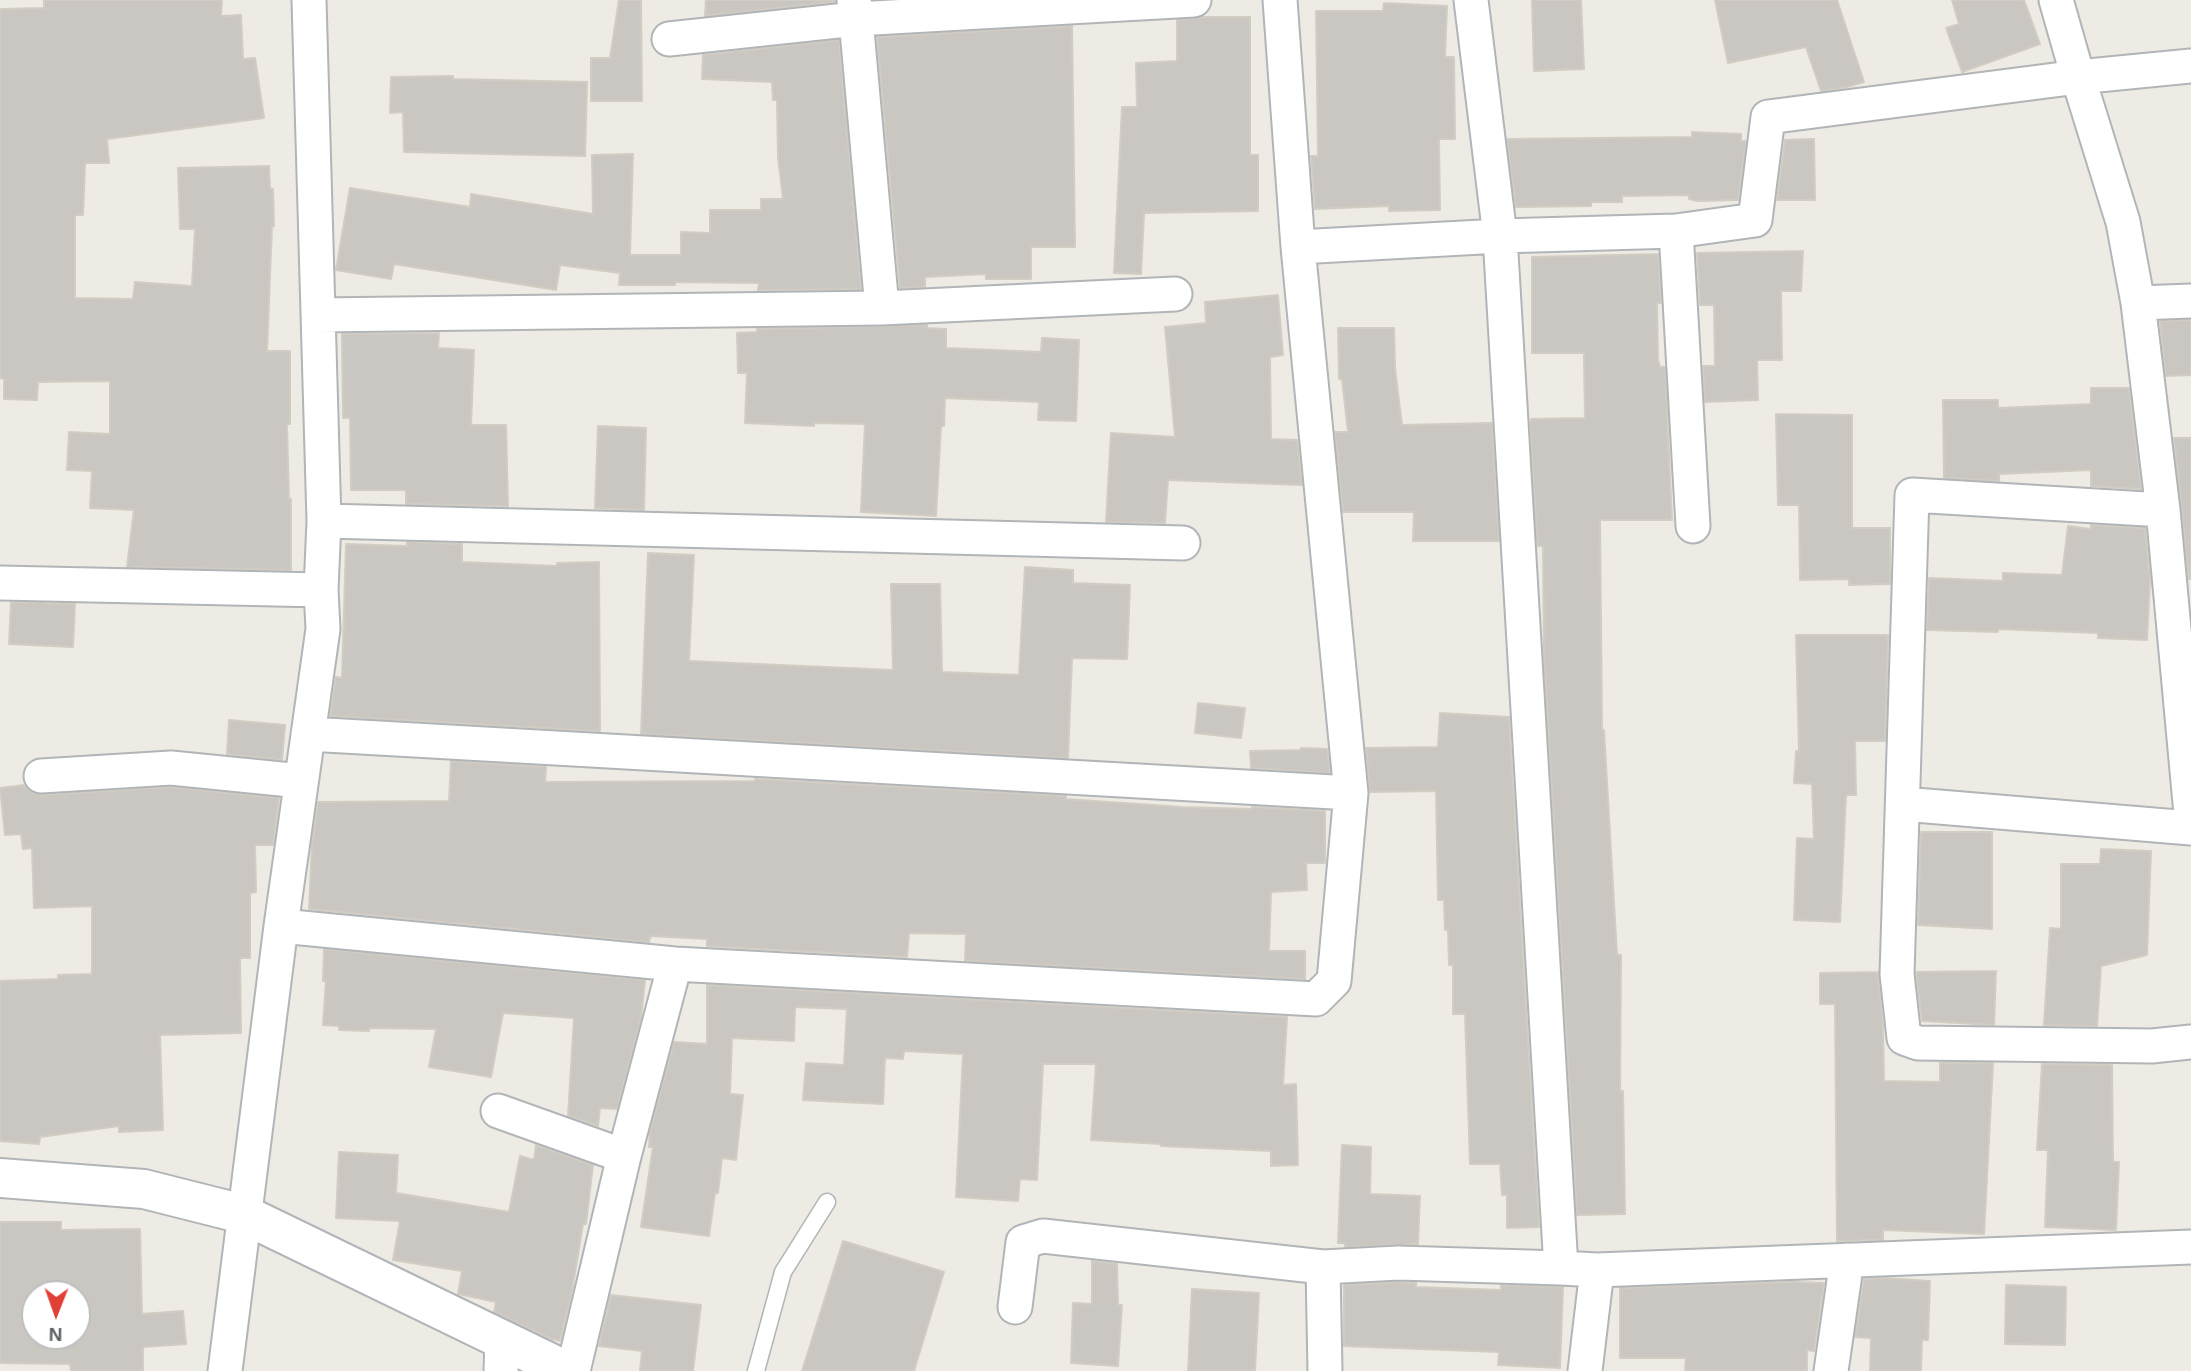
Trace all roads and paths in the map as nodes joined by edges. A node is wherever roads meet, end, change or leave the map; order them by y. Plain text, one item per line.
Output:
1 (309, 0) edge
2 (1187, 0) edge
3 (1194, 0) edge
4 (1280, 0) edge
5 (1471, 0) edge
6 (2056, 0) edge
7 (855, 9) edge
8 (669, 39) dead end
9 (2191, 66) edge
10 (2078, 77) junction
11 (1676, 231) junction
12 (1500, 236) junction
13 (1298, 247) junction
14 (1175, 294) dead end
15 (2191, 301) edge
16 (2138, 303) junction
17 (882, 308) junction
18 (318, 315) junction
19 (2163, 510) junction
20 (324, 521) junction
21 (1693, 526) dead end
22 (1183, 543) dead end
23 (0, 583) edge
24 (321, 590) junction
25 (308, 734) junction
26 (41, 776) dead end
27 (301, 781) junction
28 (1350, 793) junction
29 (1903, 804) junction
30 (2191, 814) edge
31 (2191, 828) edge
32 (281, 926) junction
33 (675, 964) junction
34 (2191, 1042) edge
35 (498, 1111) dead end
36 (624, 1156) junction
37 (0, 1178) edge
38 (827, 1202) dead end
39 (243, 1214) junction
40 (2191, 1247) edge
41 (1847, 1260) junction
42 (1323, 1267) junction
43 (1560, 1268) junction
44 (1597, 1270) junction
45 (1015, 1307) dead end
46 (502, 1355) edge
47 (225, 1371) edge
48 (567, 1371) edge
49 (573, 1371) edge
50 (757, 1371) edge
51 (1325, 1371) edge
52 (1585, 1371) edge
53 (1831, 1371) edge

1 - 18 street
2 - 3 street
2 - 7 street
4 - 13 street
5 - 12 street
6 - 10 street
7 - 8 street
7 - 17 street
9 - 10 street
10 - 11 street
10 - 16 street
11 - 12 street
11 - 21 street
12 - 13 street
12 - 43 street
13 - 28 street
14 - 17 street
15 - 16 street
16 - 19 street
17 - 18 street
18 - 20 street
19 - 29 street
19 - 30 street
20 - 22 street
20 - 24 street
23 - 24 street
24 - 25 street
25 - 27 street
25 - 28 street
26 - 27 street
27 - 32 street
28 - 33 street
29 - 31 street
29 - 34 street
32 - 33 street
32 - 39 street
33 - 36 street
35 - 36 street
36 - 49 street
37 - 39 street
38 - 50 lane
39 - 46 street
39 - 47 street
40 - 41 street
41 - 44 street
41 - 53 street
42 - 43 street
42 - 45 street
42 - 51 street
43 - 44 street
44 - 52 street
46 - 48 street

